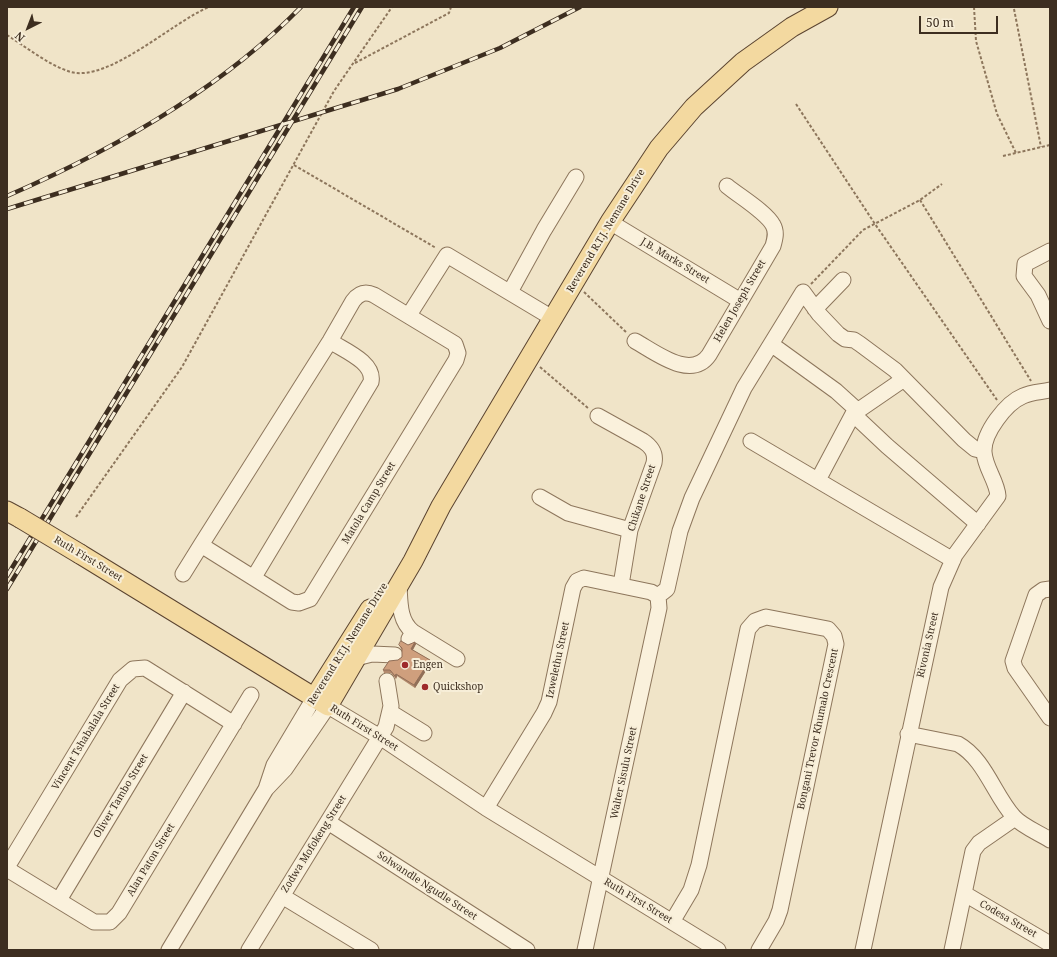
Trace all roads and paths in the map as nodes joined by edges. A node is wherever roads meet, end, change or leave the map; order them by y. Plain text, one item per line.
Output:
1 (209, 7) edge
2 (392, 7) edge
3 (451, 7) edge
4 (828, 7) edge
5 (974, 7) edge
6 (1014, 9) dead end
7 (7, 35) edge
8 (353, 64) junction
9 (796, 104) dead end
10 (1050, 145) edge
11 (1041, 147) junction
12 (1016, 153) junction
13 (1003, 156) dead end
14 (294, 166) junction
15 (576, 177) dead end
16 (942, 184) dead end
17 (727, 186) dead end
18 (920, 200) junction
19 (610, 222) junction
20 (875, 224) junction
21 (1050, 251) edge
22 (447, 255) junction
23 (843, 280) dead end
24 (574, 282) junction
25 (510, 292) junction
26 (803, 292) junction
27 (739, 300) junction
28 (815, 309) junction
29 (409, 315) junction
30 (554, 319) junction
31 (1050, 321) edge
32 (330, 341) junction
33 (635, 341) joint
34 (771, 344) junction
35 (529, 358) junction
36 (904, 379) junction
37 (1044, 392) edge
38 (1004, 409) junction
39 (855, 412) junction
40 (598, 416) joint
41 (752, 441) dead end
42 (984, 451) junction
43 (818, 480) junction
44 (540, 497) dead end
45 (441, 506) junction
46 (14, 514) edge
47 (76, 517) dead end
48 (978, 524) junction
49 (630, 530) junction
50 (201, 545) junction
51 (953, 560) junction
52 (183, 574) dead end
53 (254, 578) junction
54 (399, 585) junction
55 (621, 586) junction
56 (1050, 589) edge
57 (658, 596) junction
58 (395, 655) dead end
59 (356, 658) junction
60 (457, 659) dead end
61 (387, 681) dead end
62 (184, 692) junction
63 (251, 695) dead end
64 (321, 702) junction
65 (390, 712) junction
66 (1050, 718) edge
67 (234, 724) junction
68 (424, 733) dead end
69 (908, 734) junction
70 (380, 738) junction
71 (486, 808) junction
72 (1014, 818) junction
73 (328, 822) junction
74 (1050, 840) edge
75 (7, 868) edge
76 (601, 879) junction
77 (965, 894) junction
78 (282, 896) junction
79 (59, 900) junction
80 (672, 922) junction
81 (1050, 944) edge
82 (169, 950) edge
83 (249, 950) edge
84 (371, 950) edge
85 (527, 950) edge
86 (585, 950) edge
87 (718, 950) edge
88 (759, 950) edge
89 (863, 950) edge
90 (952, 950) edge

1 - 7 path
2 - 8 path
3 - 8 path
4 - 19 main road, Reverend R.T.J. Nemane Drive
5 - 12 path
6 - 11 path
8 - 14 path
9 - 20 path
10 - 11 path
11 - 12 path
12 - 13 path
14 - 22 path
14 - 47 path
15 - 25 street
16 - 18 path
17 - 27 street, Helen Joseph Street
18 - 20 path
18 - 37 path
19 - 24 main road, Reverend R.T.J. Nemane Drive
19 - 27 street, J.B. Marks Street
20 - 26 path
20 - 38 path
21 - 31 street
22 - 25 street
22 - 29 street
23 - 28 street
24 - 30 main road, Reverend R.T.J. Nemane Drive
24 - 33 path
25 - 30 street
26 - 28 street
26 - 34 street
27 - 33 street, Helen Joseph Street
28 - 36 street
29 - 32 street
29 - 53 street, Matola Camp Street
30 - 35 main road, Reverend R.T.J. Nemane Drive
32 - 50 street
32 - 53 street
34 - 39 street
34 - 57 street
35 - 40 path
35 - 45 main road, Reverend R.T.J. Nemane Drive
36 - 39 street
36 - 42 street
37 - 38 street
38 - 42 street
39 - 43 street
39 - 48 street
40 - 49 street, Chikane Street
41 - 43 street
42 - 48 street, Rivonia Street
43 - 51 street
44 - 49 street
45 - 54 main road, Reverend R.T.J. Nemane Drive
45 - 64 main road, Reverend R.T.J. Nemane Drive
46 - 64 main road, Ruth First Street, bridge
48 - 51 street, Rivonia Street
49 - 55 street, Chikane Street
50 - 52 street
50 - 53 street, Matola Camp Street
51 - 69 street, Rivonia Street
54 - 59 main road, Reverend R.T.J. Nemane Drive
54 - 60 street
55 - 57 street, Izwelethu Street
55 - 71 street, Izwelethu Street
56 - 66 street
57 - 76 street, Walter Sisulu Street
58 - 59 street
59 - 64 main road, Reverend R.T.J. Nemane Drive
61 - 65 street
62 - 67 street, Vincent Tshabalala Street
62 - 75 street, Vincent Tshabalala Street
62 - 79 street, Oliver Tambo Street
63 - 67 street, Alan Paton Street
64 - 70 street, Ruth First Street
64 - 82 street, Reverend R.T.J. Nemane Drive
65 - 68 street
65 - 70 street, Zodwa Mofokeng Street
67 - 79 street, Alan Paton Street
69 - 72 street
69 - 89 street, Rivonia Street
70 - 71 street, Ruth First Street
70 - 73 street, Zodwa Mofokeng Street
71 - 76 street, Ruth First Street
72 - 74 street
72 - 77 street
73 - 78 street, Zodwa Mofokeng Street
73 - 85 street, Solwandle Ngudle Street
75 - 79 street, Alan Paton Street
76 - 80 street, Ruth First Street
76 - 86 street, Walter Sisulu Street
77 - 81 street, Codesa Street
77 - 90 street
78 - 83 street, Zodwa Mofokeng Street
78 - 84 street
80 - 87 street, Ruth First Street
80 - 88 street, Bongani Trevor Khumalo Crescent

